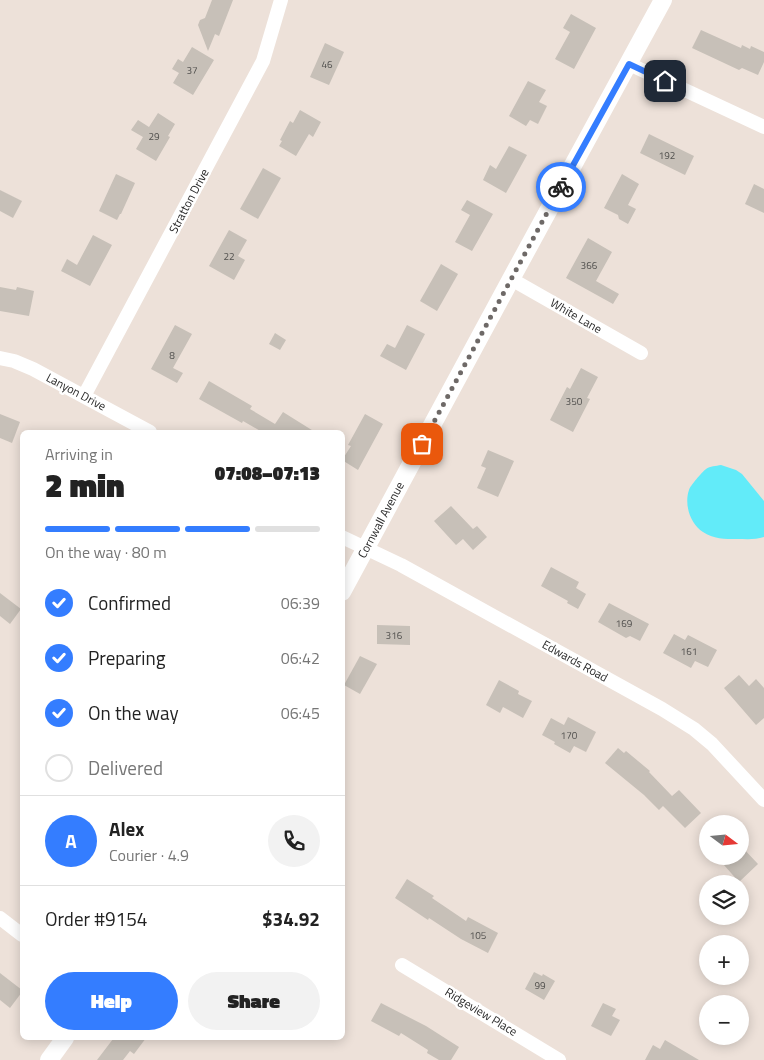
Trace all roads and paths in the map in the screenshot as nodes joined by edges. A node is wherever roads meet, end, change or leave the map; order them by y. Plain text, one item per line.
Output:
1 (281, 0) edge
2 (663, 0) edge
3 (629, 64) junction
4 (764, 127) edge
5 (511, 280) junction
6 (641, 353) dead end
7 (0, 358) edge
8 (84, 396) junction
9 (146, 430) edge
10 (345, 538) edge
11 (366, 548) junction
12 (345, 586) edge
13 (764, 800) edge
14 (0, 918) edge
15 (20, 933) edge
16 (402, 965) dead end
17 (64, 1040) edge
18 (49, 1060) edge
19 (559, 1060) edge

1 - 8 street, Stratton Drive
2 - 3 street, Cornwall Avenue
3 - 4 street
3 - 5 street, Cornwall Avenue
5 - 6 street, White Lane
5 - 11 street, Cornwall Avenue
7 - 8 street, Lanyon Drive
8 - 9 street, Lanyon Drive
10 - 11 street
11 - 12 street, Cornwall Avenue
11 - 13 street, Edwards Road
14 - 15 street
16 - 19 street, Ridgeview Place
17 - 18 street

